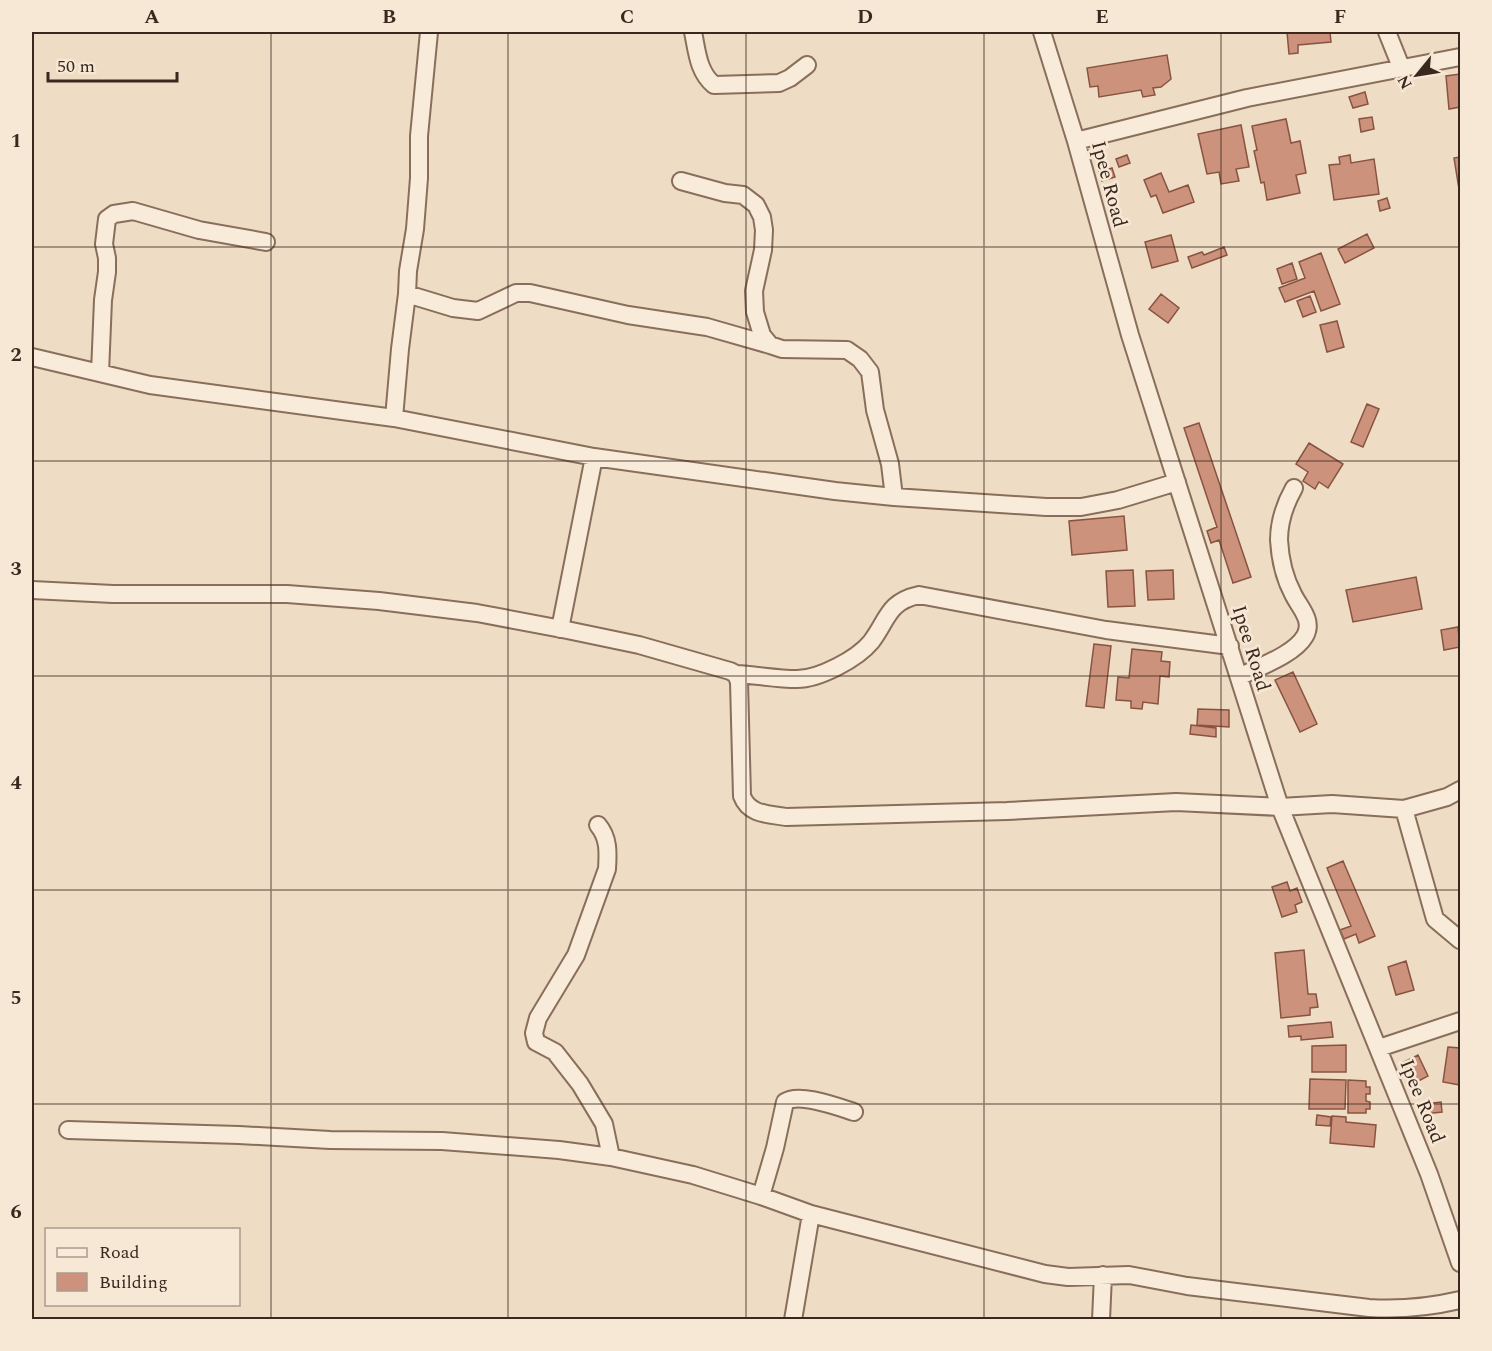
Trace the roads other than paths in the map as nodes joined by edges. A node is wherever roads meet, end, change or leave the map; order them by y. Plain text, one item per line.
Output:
1 (429, 32) edge
2 (693, 32) edge
3 (1042, 32) edge
4 (1387, 32) edge
5 (1461, 57) edge
6 (807, 64) dead end
7 (1401, 67) junction
8 (1076, 141) junction
9 (681, 181) dead end
10 (266, 242) dead end
11 (407, 294) junction
12 (770, 345) junction
13 (32, 357) edge
14 (100, 373) junction
15 (394, 418) junction
16 (594, 457) junction
17 (1177, 482) junction
18 (1294, 488) dead end
19 (894, 497) junction
20 (32, 590) edge
21 (560, 629) junction
22 (1230, 646) junction
23 (736, 674) junction
24 (1239, 677) junction
25 (1461, 790) edge
26 (1280, 807) junction
27 (1404, 809) junction
28 (598, 825) dead end
29 (1461, 940) edge
30 (1461, 1021) edge
31 (1379, 1048) junction
32 (854, 1112) dead end
33 (68, 1130) dead end
34 (611, 1157) junction
35 (761, 1196) junction
36 (811, 1214) junction
37 (1461, 1263) edge
38 (1103, 1275) junction
39 (1461, 1300) edge
40 (793, 1320) edge
41 (1101, 1320) edge

1 - 11 street
2 - 6 street
3 - 8 street, Ipee Road
4 - 7 street
5 - 7 street
7 - 8 street
8 - 17 street, Ipee Road
9 - 12 street
10 - 14 street
11 - 12 street
11 - 15 street
12 - 19 street
13 - 14 street
14 - 15 street
15 - 16 street
16 - 19 street
16 - 21 street
17 - 19 street
17 - 22 street, Ipee Road
18 - 24 street
20 - 21 street
21 - 23 street
22 - 23 street
22 - 24 street, Ipee Road
23 - 26 street
24 - 26 street, Ipee Road
25 - 27 street
26 - 27 street
26 - 31 street, Ipee Road
27 - 29 street
28 - 34 street
30 - 31 street
31 - 37 street, Ipee Road
32 - 35 street
33 - 34 street
34 - 35 street
35 - 36 street
36 - 38 street
36 - 40 street
38 - 39 street
38 - 41 street

